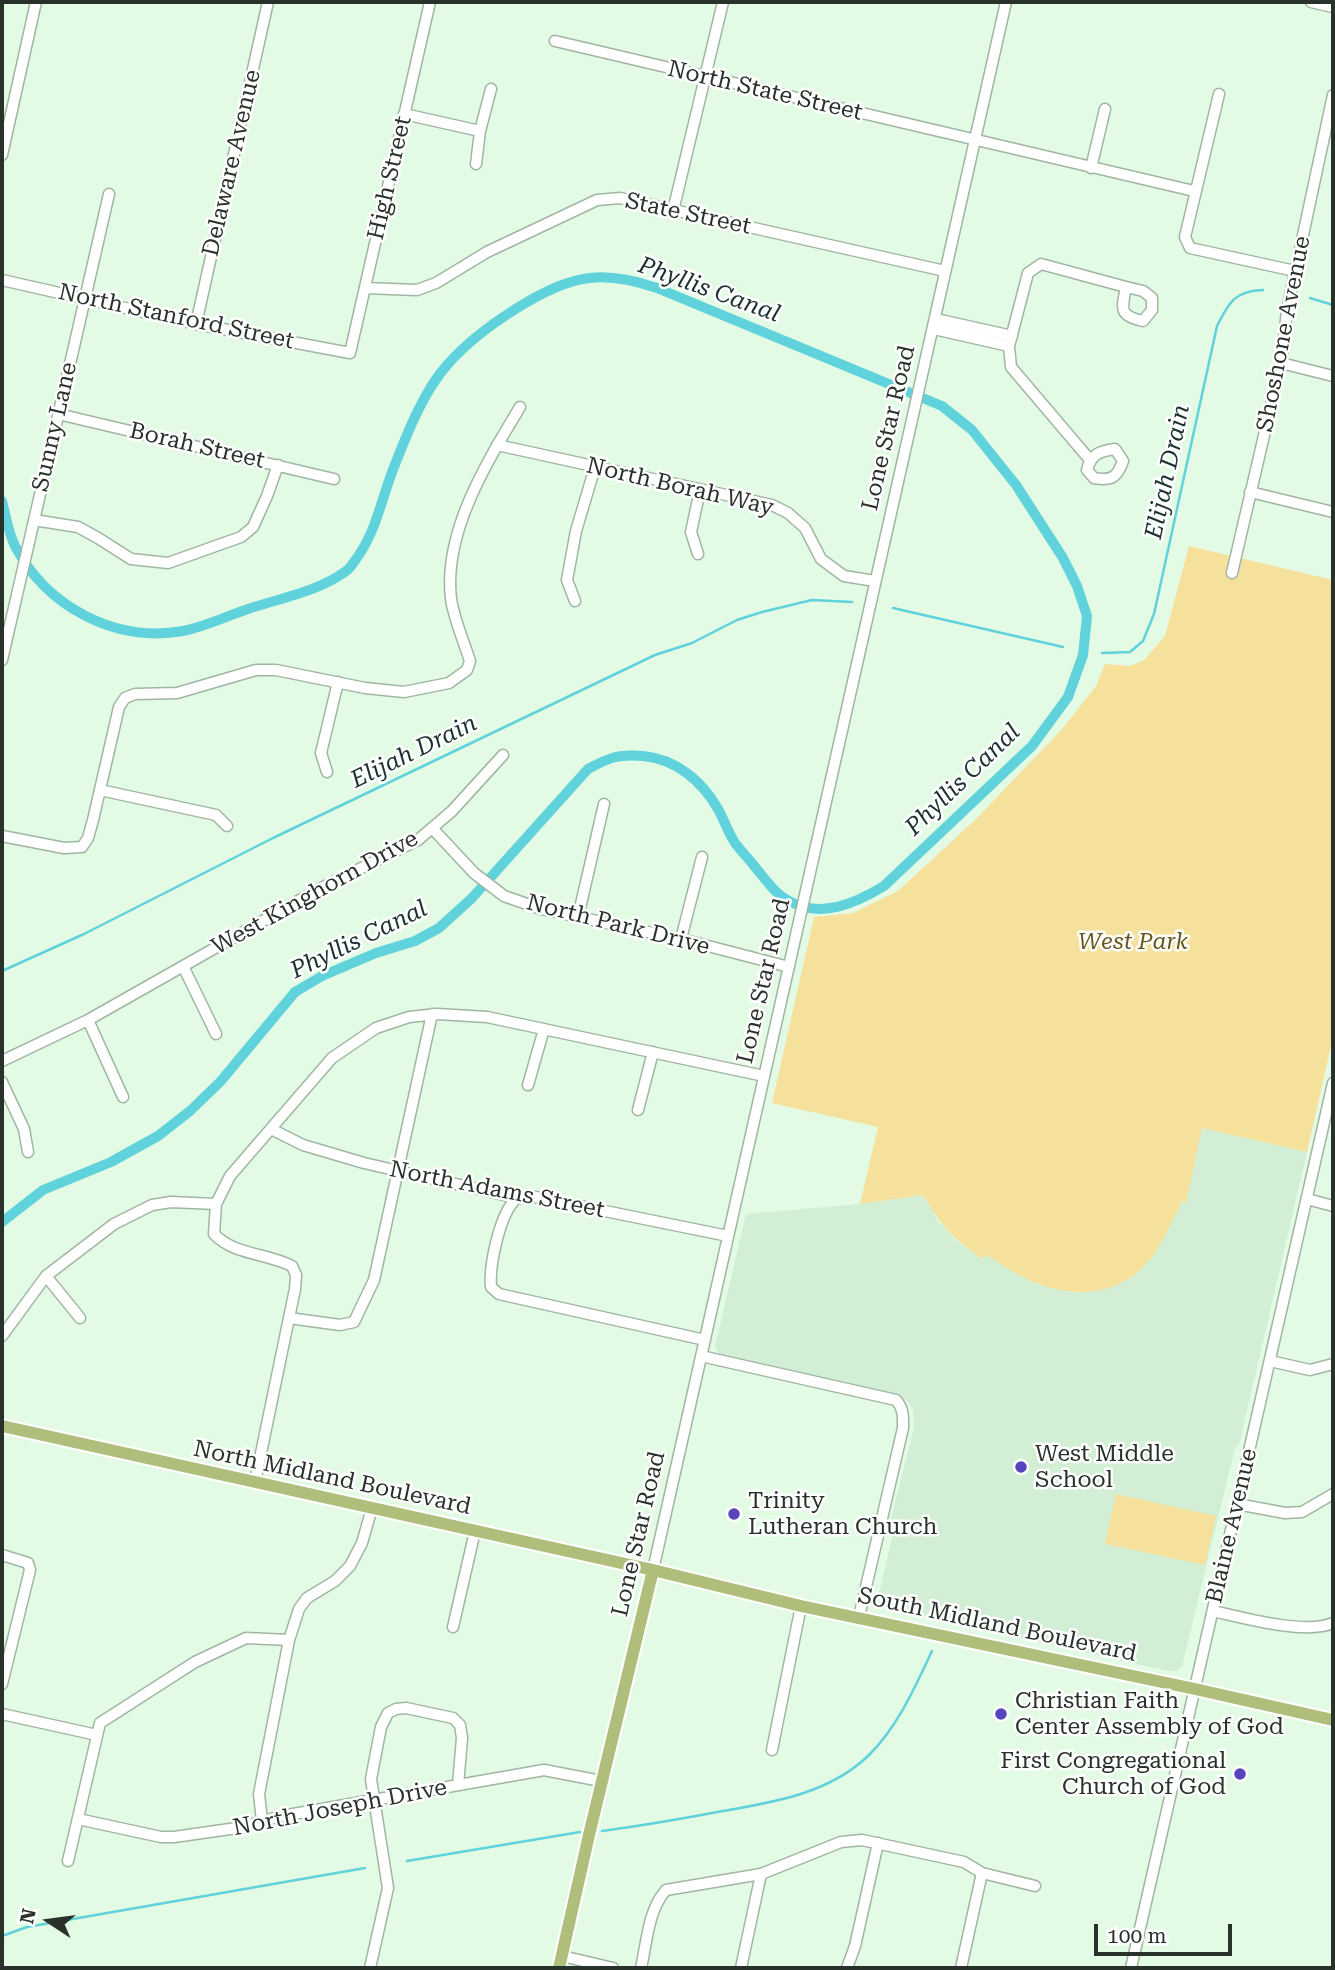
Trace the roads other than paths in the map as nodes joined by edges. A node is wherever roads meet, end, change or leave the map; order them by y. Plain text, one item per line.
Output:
1 (36, 2) edge
2 (268, 2) edge
3 (430, 2) edge
4 (723, 2) edge
5 (1002, 2) edge
6 (1311, 2) edge
7 (1333, 7) edge
8 (555, 41) dead end
9 (705, 76) junction
10 (491, 89) dead end
11 (1219, 94) dead end
12 (1333, 95) edge
13 (1105, 109) dead end
14 (404, 114) junction
15 (480, 131) junction
16 (1329, 138) edge
17 (975, 140) junction
18 (2, 155) edge
19 (476, 164) dead end
20 (1091, 168) junction
21 (1194, 191) junction
22 (108, 194) dead end
23 (673, 211) junction
24 (945, 271) junction
25 (1295, 271) junction
26 (2, 280) edge
27 (1126, 286) dead end
28 (365, 288) junction
29 (84, 298) junction
30 (196, 324) junction
31 (935, 324) junction
32 (1011, 341) junction
33 (350, 354) joint
34 (1281, 363) junction
35 (1333, 376) edge
36 (520, 407) dead end
37 (58, 414) junction
38 (497, 445) junction
39 (1090, 460) dead end
40 (278, 465) junction
41 (595, 467) junction
42 (334, 479) dead end
43 (700, 490) junction
44 (1251, 492) junction
45 (1333, 512) edge
46 (34, 520) junction
47 (698, 554) dead end
48 (1232, 573) dead end
49 (875, 581) junction
50 (575, 601) dead end
51 (3, 653) edge
52 (338, 682) junction
53 (503, 755) dead end
54 (327, 772) dead end
55 (100, 790) junction
56 (604, 804) dead end
57 (227, 826) dead end
58 (432, 828) junction
59 (2, 836) edge
60 (702, 857) dead end
61 (578, 917) junction
62 (681, 939) junction
63 (183, 966) junction
64 (789, 967) junction
65 (432, 1014) junction
66 (88, 1020) junction
67 (544, 1029) junction
68 (216, 1034) dead end
69 (653, 1052) junction
70 (2, 1061) edge
71 (764, 1076) junction
72 (2, 1082) edge
73 (1333, 1083) edge
74 (528, 1085) dead end
75 (123, 1097) dead end
76 (638, 1110) dead end
77 (271, 1129) junction
78 (28, 1152) dead end
79 (398, 1171) junction
80 (517, 1198) junction
81 (1307, 1199) junction
82 (216, 1204) junction
83 (1333, 1206) edge
84 (728, 1236) junction
85 (46, 1276) junction
86 (80, 1318) dead end
87 (289, 1318) junction
88 (2, 1336) edge
89 (705, 1340) junction
90 (701, 1356) junction
91 (1270, 1362) junction
92 (1333, 1364) edge
93 (2, 1426) edge
94 (254, 1482) junction
95 (1333, 1494) edge
96 (1237, 1504) junction
97 (372, 1508) junction
98 (475, 1531) junction
99 (2, 1555) edge
100 (653, 1570) junction
101 (801, 1606) junction
102 (1213, 1611) junction
103 (859, 1617) junction
104 (1333, 1623) edge
105 (453, 1627) dead end
106 (289, 1640) junction
107 (2, 1684) edge
108 (1195, 1689) junction
109 (2, 1714) edge
110 (1333, 1720) edge
111 (97, 1735) junction
112 (772, 1750) dead end
113 (601, 1781) junction
114 (458, 1785) junction
115 (373, 1800) junction
116 (78, 1819) junction
117 (262, 1821) junction
118 (878, 1843) junction
119 (68, 1861) dead end
120 (982, 1873) junction
121 (761, 1874) junction
122 (1035, 1886) dead end
123 (561, 1965) edge
124 (370, 1968) edge
125 (613, 1968) edge
126 (641, 1968) edge
127 (741, 1968) edge
128 (847, 1968) edge
129 (961, 1968) edge
130 (1131, 1968) edge

1 - 18 street
2 - 30 street, Delaware Avenue
3 - 14 street, High Street
4 - 9 street
5 - 17 street, Lone Star Road
6 - 7 street
8 - 9 street, North State Street
9 - 17 street, North State Street
9 - 23 street
10 - 15 street
11 - 21 street
12 - 16 street, Shoshone Avenue
13 - 20 street
14 - 15 street
14 - 28 street, High Street
15 - 19 street
16 - 25 street, Shoshone Avenue
17 - 20 street, North State Street
17 - 24 street, Lone Star Road
20 - 21 street, North State Street
21 - 25 street
22 - 29 street, Sunny Lane
23 - 24 street, State Street
23 - 28 street, State Street
24 - 31 street, Lone Star Road
25 - 34 street, Shoshone Avenue
26 - 29 street, North Stanford Street
27 - 32 street
28 - 33 street, High Street
29 - 30 street, North Stanford Street
29 - 37 street, Sunny Lane
30 - 33 street, North Stanford Street
31 - 32 street
31 - 49 street, Lone Star Road
32 - 39 street
34 - 35 street
34 - 44 street, Shoshone Avenue
36 - 38 street
37 - 40 street, Borah Street
37 - 46 street, Sunny Lane
38 - 41 street, North Borah Way
38 - 52 street
40 - 42 street, Borah Street
40 - 46 street
41 - 43 street, North Borah Way
41 - 50 street
43 - 47 street
43 - 49 street, North Borah Way
44 - 45 street
44 - 48 street, Shoshone Avenue
46 - 51 street, Sunny Lane
49 - 64 street, Lone Star Road
52 - 54 street
52 - 55 street
53 - 58 street, West Kinghorn Drive
55 - 57 street
55 - 59 street
56 - 61 street
58 - 61 street, North Park Drive
58 - 63 street, West Kinghorn Drive
60 - 62 street
61 - 62 street, North Park Drive
62 - 64 street, North Park Drive
63 - 66 street, West Kinghorn Drive
63 - 68 street
64 - 71 street, Lone Star Road
65 - 67 street
65 - 77 street
65 - 79 street
66 - 70 street, West Kinghorn Drive
66 - 75 street
67 - 69 street
67 - 74 street
69 - 71 street
69 - 76 street
71 - 84 street, Lone Star Road
72 - 78 street
73 - 81 street, Blaine Avenue
77 - 79 street, North Adams Street
77 - 82 street
79 - 80 street, North Adams Street
79 - 87 street
80 - 84 street, North Adams Street
80 - 89 street
81 - 83 street
81 - 91 street, Blaine Avenue
82 - 85 street
82 - 87 street
84 - 89 street, Lone Star Road
85 - 86 street
85 - 88 street
87 - 94 street
89 - 90 street, Lone Star Road
90 - 100 street, Lone Star Road
90 - 103 street
91 - 92 street
91 - 96 street, Blaine Avenue
93 - 94 main road, North Midland Boulevard
94 - 97 main road, North Midland Boulevard
95 - 96 street
96 - 102 street, Blaine Avenue
97 - 98 main road, North Midland Boulevard
97 - 106 street
98 - 100 main road, North Midland Boulevard
98 - 105 street
99 - 107 street
100 - 101 main road, South Midland Boulevard
100 - 113 main road, Lone Star Road
101 - 103 main road, South Midland Boulevard
101 - 112 street
102 - 104 street
102 - 108 street, Blaine Avenue
103 - 108 main road, South Midland Boulevard
106 - 111 street
106 - 117 street
108 - 110 main road, South Midland Boulevard
108 - 130 street, Blaine Avenue
109 - 111 street
111 - 116 street
113 - 114 street, North Joseph Drive
113 - 123 main road, Lone Star Road
114 - 115 street, North Joseph Drive
114 - 115 street
115 - 117 street, North Joseph Drive
115 - 124 street
116 - 117 street, North Joseph Drive
116 - 119 street
118 - 120 street
118 - 121 street
118 - 128 street
120 - 122 street
120 - 129 street
121 - 126 street
121 - 127 street
123 - 125 street

